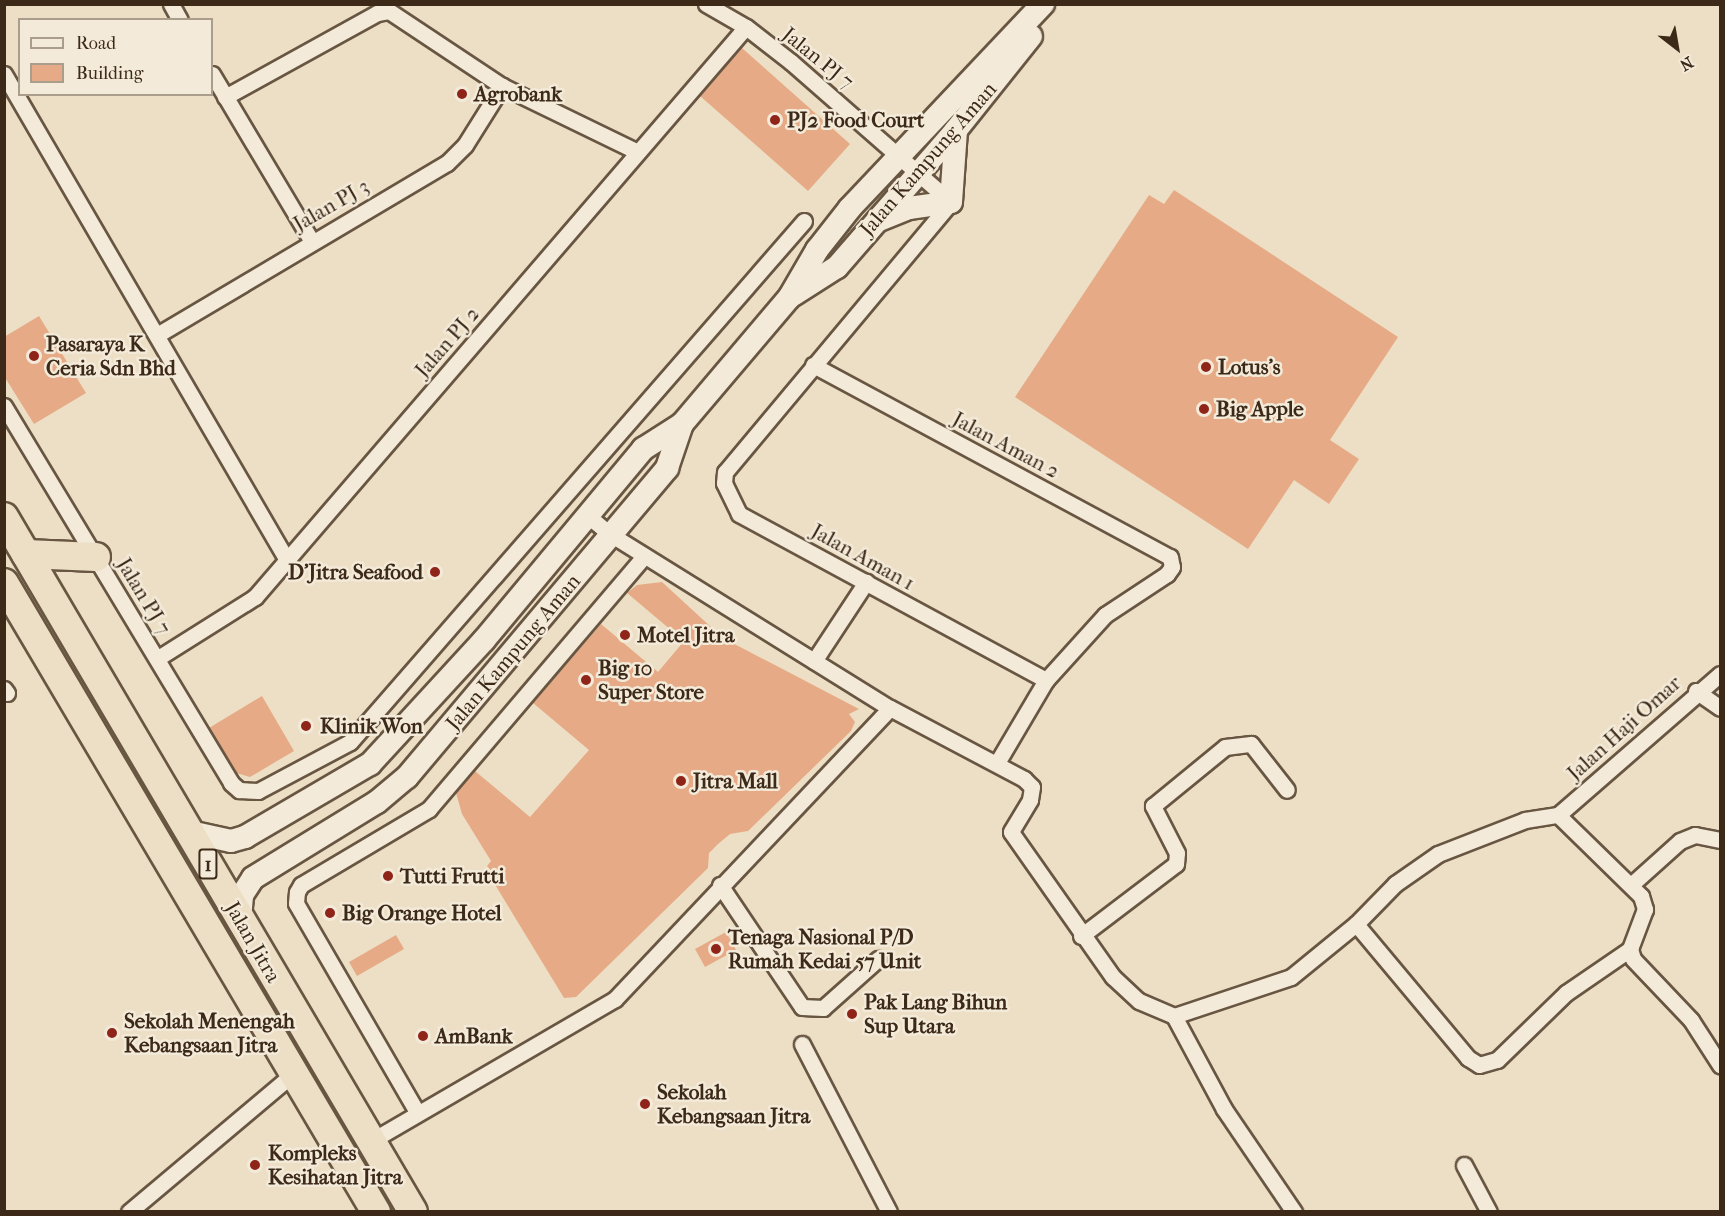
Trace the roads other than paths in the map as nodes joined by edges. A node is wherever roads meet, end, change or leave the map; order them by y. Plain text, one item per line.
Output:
1 (171, 4) edge
2 (706, 4) edge
3 (1043, 4) edge
4 (1053, 4) edge
5 (179, 18) edge
6 (746, 27) junction
7 (4, 74) edge
8 (213, 76) edge
9 (502, 86) junction
10 (225, 97) junction
11 (956, 130) junction
12 (638, 152) junction
13 (898, 154) junction
14 (917, 171) junction
15 (951, 202) junction
16 (804, 221) dead end
17 (870, 226) junction
18 (311, 240) junction
19 (789, 298) junction
20 (157, 335) junction
21 (813, 365) junction
22 (4, 406) edge
23 (682, 424) junction
24 (587, 515) junction
25 (4, 517) edge
26 (610, 534) junction
27 (26, 554) junction
28 (645, 556) junction
29 (96, 557) junction
30 (287, 560) junction
31 (866, 582) junction
32 (4, 584) edge
33 (158, 658) junction
34 (814, 661) junction
35 (1720, 674) edge
36 (1046, 680) junction
37 (1696, 691) junction
38 (890, 708) junction
39 (1720, 708) edge
40 (997, 763) junction
41 (1287, 790) dead end
42 (1558, 815) junction
43 (190, 832) junction
44 (1720, 840) edge
45 (1632, 884) junction
46 (720, 885) junction
47 (240, 919) junction
48 (1356, 924) junction
49 (1081, 936) junction
50 (1630, 949) junction
51 (878, 959) dead end
52 (1174, 1016) junction
53 (802, 1044) dead end
54 (1720, 1065) edge
55 (294, 1073) junction
56 (417, 1112) junction
57 (371, 1141) junction
58 (1464, 1165) dead end
59 (129, 1212) edge
60 (376, 1212) edge
61 (413, 1212) edge
62 (889, 1212) edge
63 (1294, 1212) edge
64 (1490, 1212) edge

1 - 5 street
2 - 6 street, Jalan PJ 7
3 - 13 street, Jalan Kampung Aman
4 - 11 street, Jalan Kampung Aman
6 - 12 street, Jalan PJ 2
6 - 13 street, Jalan PJ 7
7 - 20 street
8 - 10 street
9 - 10 street
9 - 12 street
9 - 18 street, Jalan PJ 3
10 - 18 street
11 - 14 street, Jalan Kampung Aman
11 - 15 street
12 - 30 street, Jalan PJ 2
13 - 14 street, Jalan PJ 7
13 - 19 street, Jalan Kampung Aman
14 - 15 street, Jalan PJ 7
14 - 17 street, Jalan Kampung Aman
15 - 17 street
15 - 21 street, Jalan Aman 1
16 - 33 street, Jalan PJ 7
17 - 19 street, Jalan Kampung Aman
18 - 20 street, Jalan PJ 3
19 - 23 street, Jalan Kampung Aman
20 - 30 street
21 - 31 street, Jalan Aman 1
21 - 36 street, Jalan Aman 2
22 - 29 street, Jalan PJ 7
23 - 24 street, Jalan Kampung Aman
23 - 26 street, Jalan Kampung Aman
24 - 26 street
24 - 43 street, Jalan Kampung Aman
25 - 27 highway, Jalan Jitra / 1
26 - 28 street
26 - 47 street, Jalan Kampung Aman
27 - 29 highway
27 - 43 highway, Jalan Jitra / 1
28 - 34 street
28 - 56 street
29 - 33 street, Jalan PJ 7
30 - 33 street, Jalan PJ 2
31 - 34 street
31 - 36 street, Jalan Aman 1
32 - 55 highway, Jalan Jitra / 1
34 - 38 street
35 - 37 street, Jalan Haji Omar
36 - 40 street
37 - 39 street
37 - 42 street, Jalan Haji Omar
38 - 40 street
38 - 46 street
40 - 49 street
41 - 49 street
42 - 45 street
42 - 48 street
43 - 47 highway, Jalan Jitra / 1
44 - 45 street
45 - 50 street
46 - 51 street
46 - 56 street
47 - 57 highway, Jalan Jitra / 1
48 - 50 street
48 - 52 street
49 - 52 street
50 - 54 street
52 - 63 street
53 - 62 street
55 - 59 street
55 - 60 highway, Jalan Jitra / 1
56 - 57 street
57 - 61 highway, Jalan Jitra / 1
58 - 64 street

